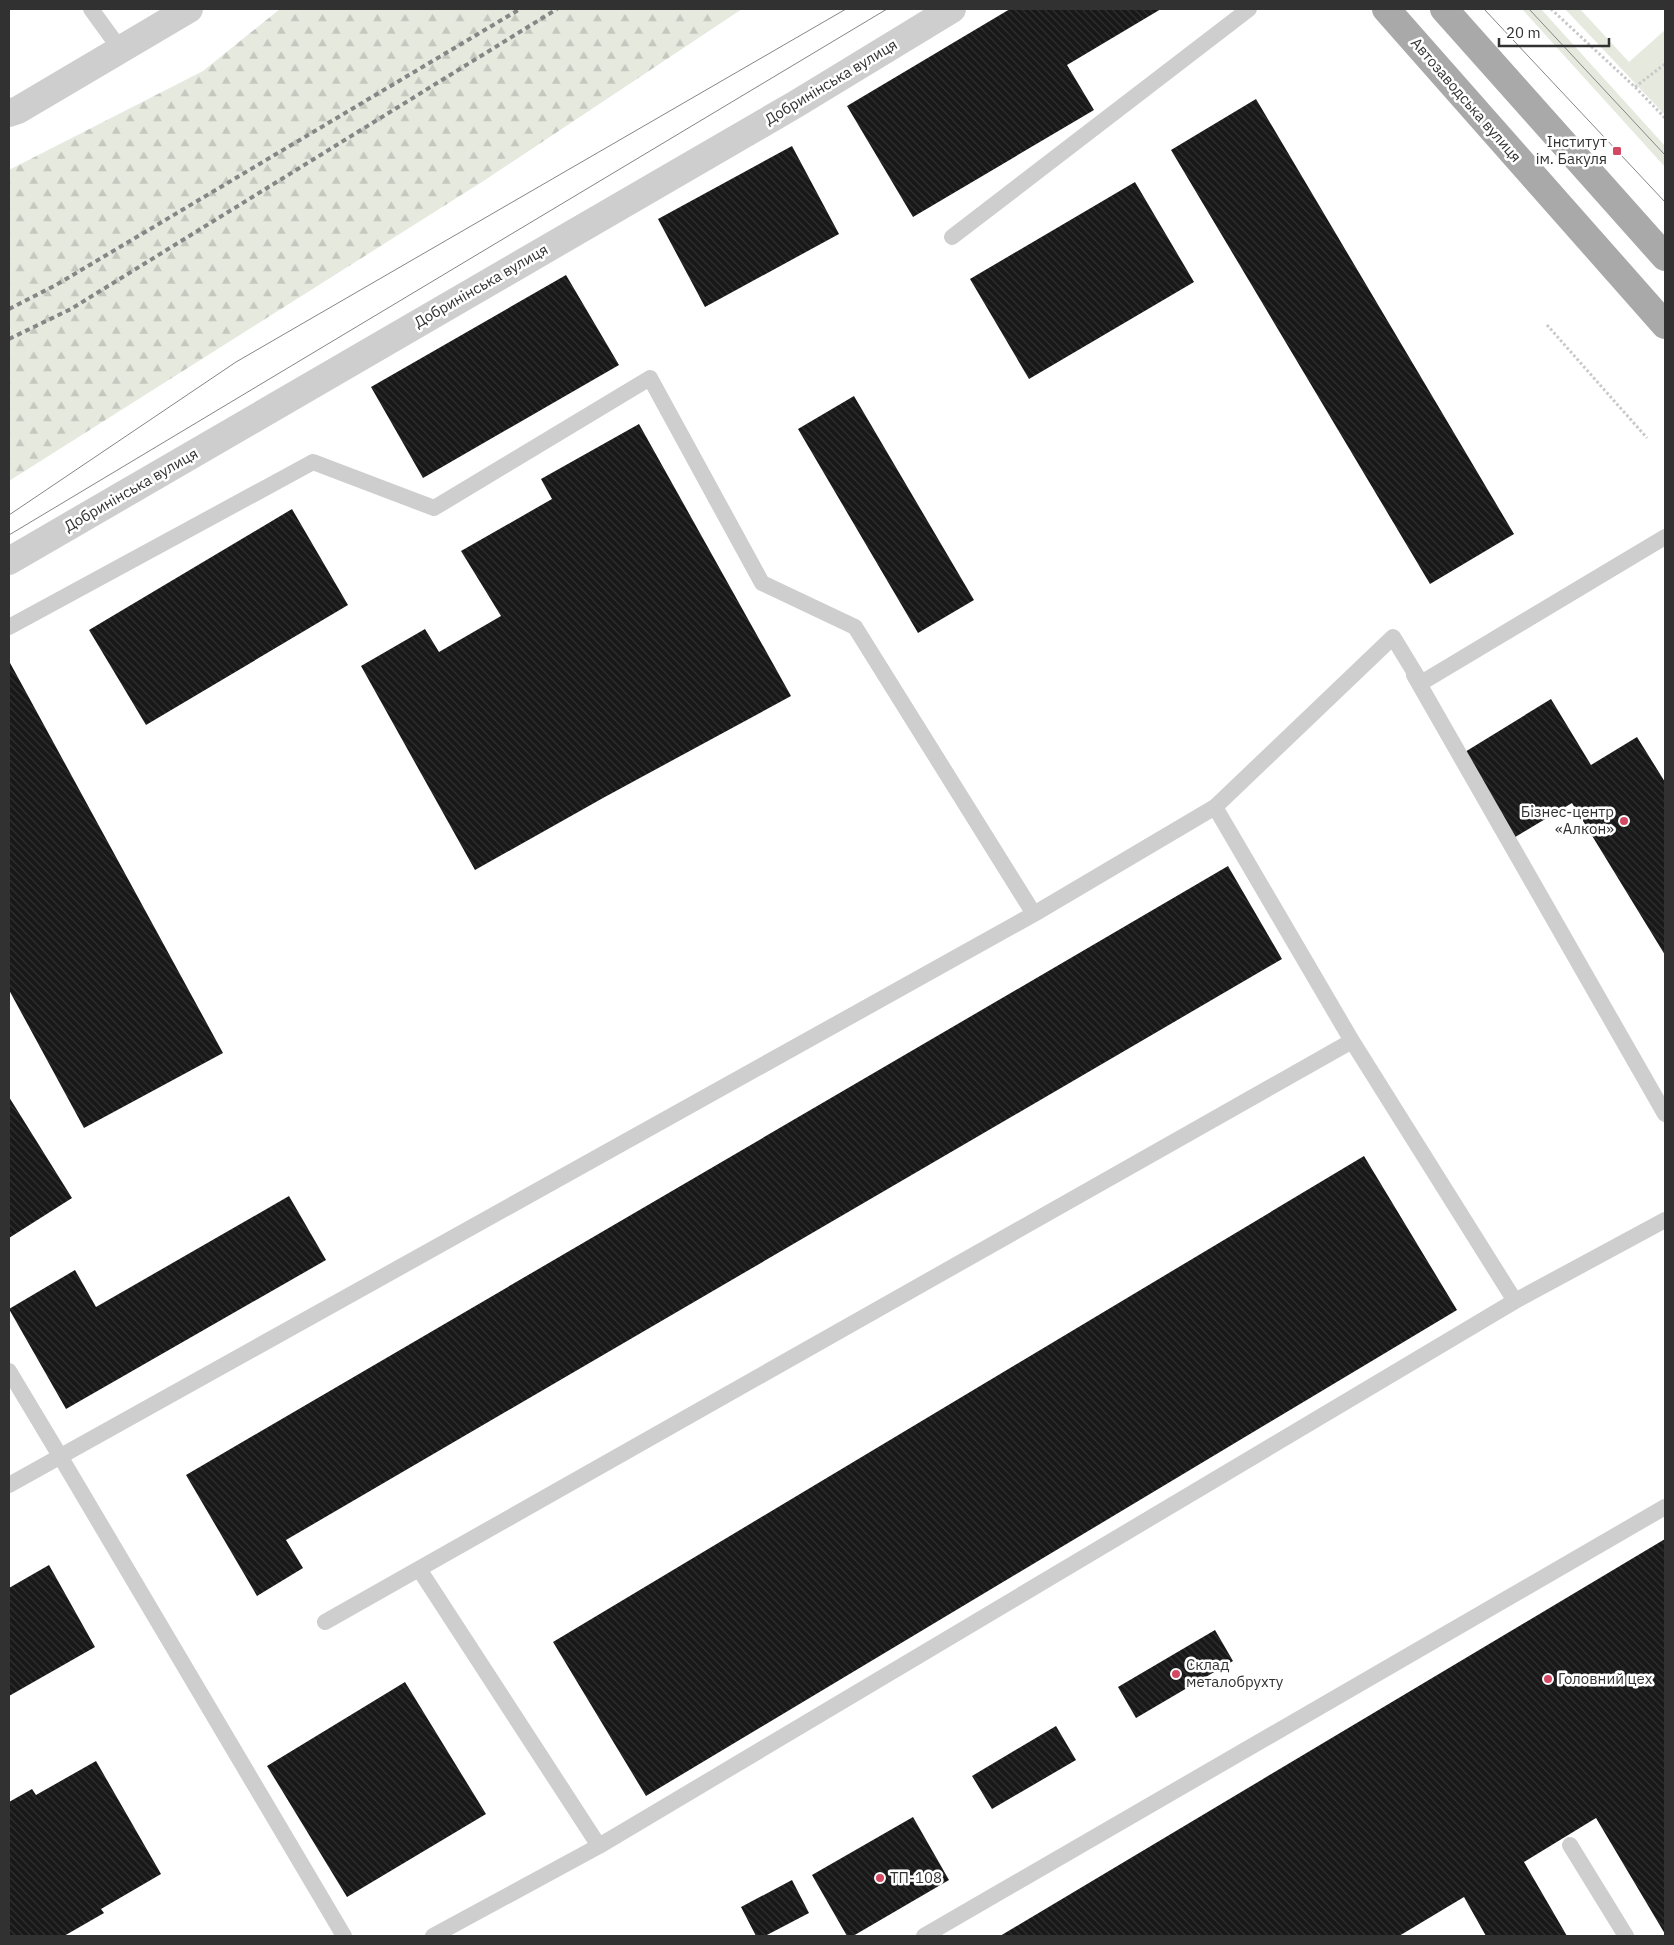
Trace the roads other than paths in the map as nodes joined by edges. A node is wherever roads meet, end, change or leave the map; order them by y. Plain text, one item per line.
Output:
1 (91, 9) edge
2 (189, 9) edge
3 (952, 9) edge
4 (1249, 9) edge
5 (1386, 9) edge
6 (1444, 9) edge
7 (120, 50) junction
8 (9, 113) edge
9 (952, 237) dead end
10 (1665, 257) edge
11 (1665, 325) edge
12 (1665, 537) edge
13 (9, 561) edge
14 (9, 627) edge
15 (1393, 637) junction
16 (1215, 807) junction
17 (1034, 914) junction
18 (1352, 1041) junction
19 (1665, 1114) edge
20 (1665, 1220) edge
21 (1515, 1301) junction
22 (9, 1371) edge
23 (60, 1456) junction
24 (9, 1485) edge
25 (1665, 1507) edge
26 (419, 1569) junction
27 (325, 1622) dead end
28 (1570, 1845) dead end
29 (599, 1846) junction
30 (344, 1936) edge
31 (433, 1936) edge
32 (924, 1936) edge
33 (1626, 1936) edge

1 - 7 lane
2 - 7 street
3 - 13 street, Добринінська вулиця
4 - 9 lane
5 - 11 main road, Автозаводська вулиця
6 - 10 main road
7 - 8 street
12 - 15 lane
14 - 17 lane
15 - 16 lane
15 - 19 lane
16 - 17 lane
16 - 18 lane
17 - 23 lane
18 - 21 lane
18 - 26 lane
20 - 21 lane
21 - 29 lane
22 - 23 lane
23 - 24 lane
23 - 30 lane
25 - 32 lane
26 - 27 lane
26 - 29 lane
28 - 33 lane
29 - 31 lane

